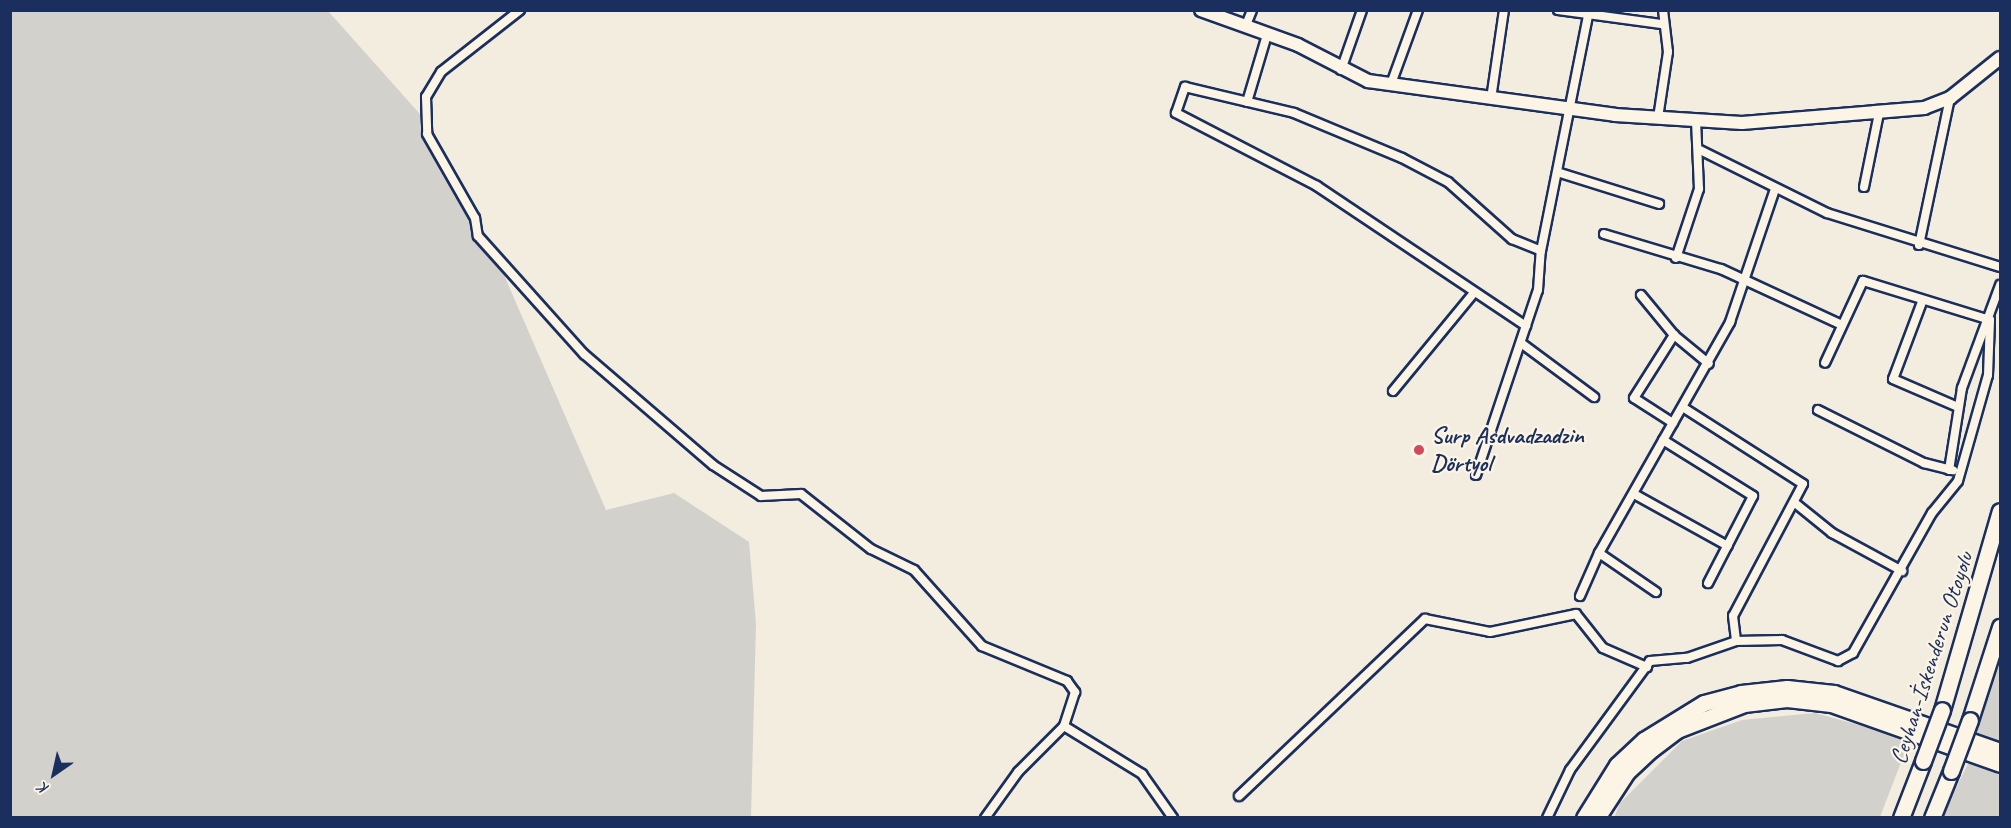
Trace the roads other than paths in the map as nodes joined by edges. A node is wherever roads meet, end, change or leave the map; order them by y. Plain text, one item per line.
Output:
1 (520, 10) edge
2 (1201, 10) edge
3 (1252, 10) edge
4 (1362, 10) edge
5 (1418, 10) edge
6 (1504, 10) edge
7 (1558, 10) edge
8 (1663, 10) edge
9 (1588, 13) edge
10 (1661, 24) junction
11 (1246, 25) junction
12 (1267, 34) junction
13 (2001, 58) edge
14 (1341, 70) junction
15 (1391, 84) junction
16 (1950, 98) junction
17 (1491, 99) junction
18 (1247, 102) junction
19 (1572, 107) junction
20 (1879, 113) junction
21 (1658, 118) junction
22 (1696, 119) junction
23 (1701, 150) junction
24 (1557, 172) junction
25 (1864, 187) dead end
26 (1775, 189) junction
27 (1659, 204) dead end
28 (1604, 234) dead end
29 (1919, 245) junction
30 (1540, 251) junction
31 (1676, 258) junction
32 (2001, 267) edge
33 (1745, 279) junction
34 (2001, 285) edge
35 (1473, 294) junction
36 (1641, 295) dead end
37 (1922, 302) junction
38 (1989, 320) junction
39 (1842, 325) junction
40 (1526, 326) junction
41 (1674, 335) junction
42 (1521, 343) junction
43 (1826, 363) dead end
44 (1709, 364) junction
45 (1393, 391) dead end
46 (1594, 397) dead end
47 (1958, 407) junction
48 (1684, 408) junction
49 (1818, 410) dead end
50 (1673, 423) junction
51 (1663, 440) junction
52 (1949, 470) junction
53 (1962, 470) junction
54 (1476, 475) dead end
55 (1634, 494) junction
56 (1795, 503) junction
57 (2001, 511) edge
58 (1728, 546) junction
59 (1599, 553) junction
60 (1902, 571) junction
61 (1708, 584) dead end
62 (1656, 592) dead end
63 (1580, 596) dead end
64 (2001, 627) edge
65 (1736, 641) junction
66 (1647, 667) junction
67 (1064, 726) junction
68 (2001, 751) edge
69 (2001, 764) edge
70 (1239, 796) dead end
71 (1903, 813) edge
72 (985, 818) edge
73 (1173, 818) edge
74 (1547, 818) edge
75 (1584, 818) edge
76 (1597, 818) edge
77 (1932, 818) edge

1 - 67 street
2 - 11 street
3 - 11 street
4 - 14 street
5 - 15 street
6 - 17 street
7 - 9 street
8 - 10 street
9 - 10 street
9 - 19 street
10 - 21 street
11 - 12 street
12 - 14 street
12 - 18 street
13 - 16 street
14 - 15 street
15 - 17 street
16 - 20 street
16 - 29 street
17 - 19 street
18 - 30 street
18 - 35 street
19 - 21 street
19 - 24 street
20 - 22 street
20 - 25 street
21 - 22 street
22 - 23 street
23 - 26 street
23 - 31 street
24 - 27 street
24 - 30 street
26 - 29 street
26 - 33 street
28 - 31 street
29 - 32 street
30 - 40 street
31 - 33 street
33 - 39 street
33 - 44 street
34 - 38 street
35 - 40 street
35 - 45 street
36 - 41 street
37 - 38 street
37 - 39 street
37 - 47 street
38 - 47 street
38 - 53 street
39 - 43 street
40 - 42 street
41 - 44 street
41 - 50 street
42 - 46 street
42 - 54 street
44 - 48 street
47 - 52 street
48 - 50 street
48 - 56 street
49 - 52 street
50 - 51 street
51 - 55 street
51 - 58 street
52 - 53 street
53 - 60 street
55 - 58 street
55 - 59 street
56 - 60 street
56 - 65 street
57 - 71 highway, Ceyhan-İskenderun Otoyolu, bridge
58 - 61 street
59 - 62 street
59 - 63 street
60 - 65 street
64 - 77 highway, bridge
65 - 66 street
66 - 70 street
66 - 74 street
67 - 72 street
67 - 73 street
68 - 75 highway
69 - 76 highway

